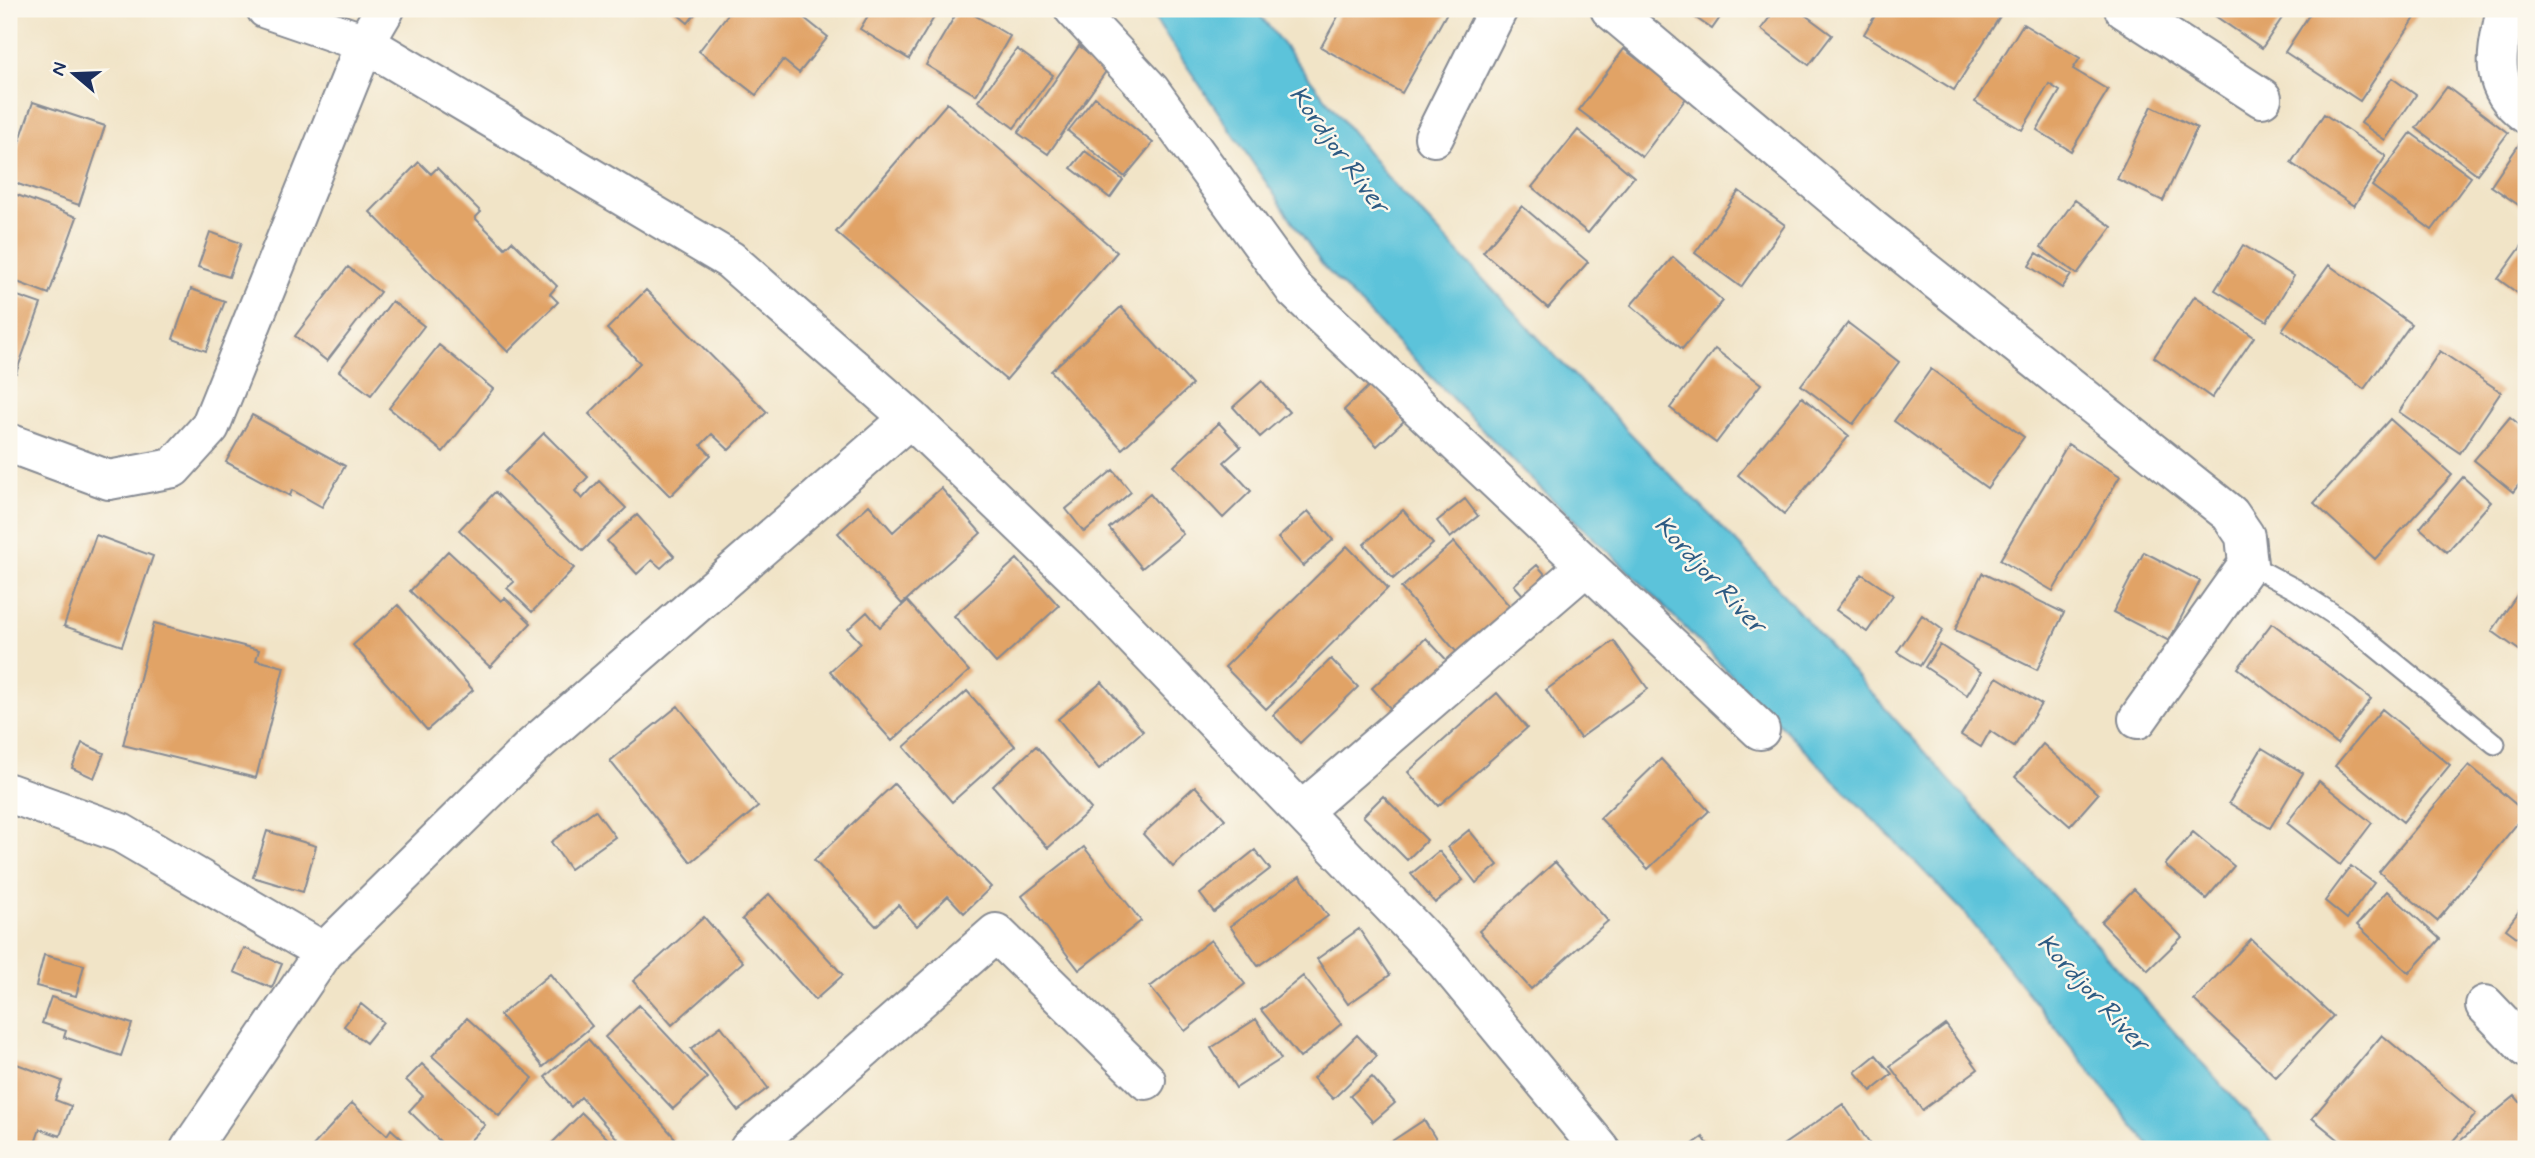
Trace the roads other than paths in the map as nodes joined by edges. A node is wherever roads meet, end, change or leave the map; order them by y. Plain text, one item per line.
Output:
1 (265, 9) edge
2 (385, 9) edge
3 (1074, 9) edge
4 (1498, 9) edge
5 (1610, 9) edge
6 (2124, 9) edge
7 (2505, 13) dead end
8 (365, 43) junction
9 (2262, 98) dead end
10 (2526, 114) edge
11 (1434, 137) dead end
12 (910, 418) junction
13 (9, 443) edge
14 (2248, 564) junction
15 (1586, 566) junction
16 (2138, 719) dead end
17 (1760, 730) dead end
18 (2495, 744) dead end
19 (9, 793) edge
20 (1301, 811) junction
21 (324, 952) junction
22 (2485, 1005) dead end
23 (2526, 1048) edge
24 (1146, 1080) dead end
25 (190, 1149) edge
26 (749, 1149) edge
27 (1600, 1149) edge

1 - 8 street
2 - 8 street
3 - 15 street
4 - 11 street
5 - 14 street
6 - 9 street
7 - 10 street
8 - 12 street
8 - 13 street
12 - 20 street
12 - 21 street
14 - 16 street
14 - 18 lane
15 - 17 street
15 - 20 street
19 - 21 street
20 - 27 street
21 - 25 street
22 - 23 street
24 - 26 street

